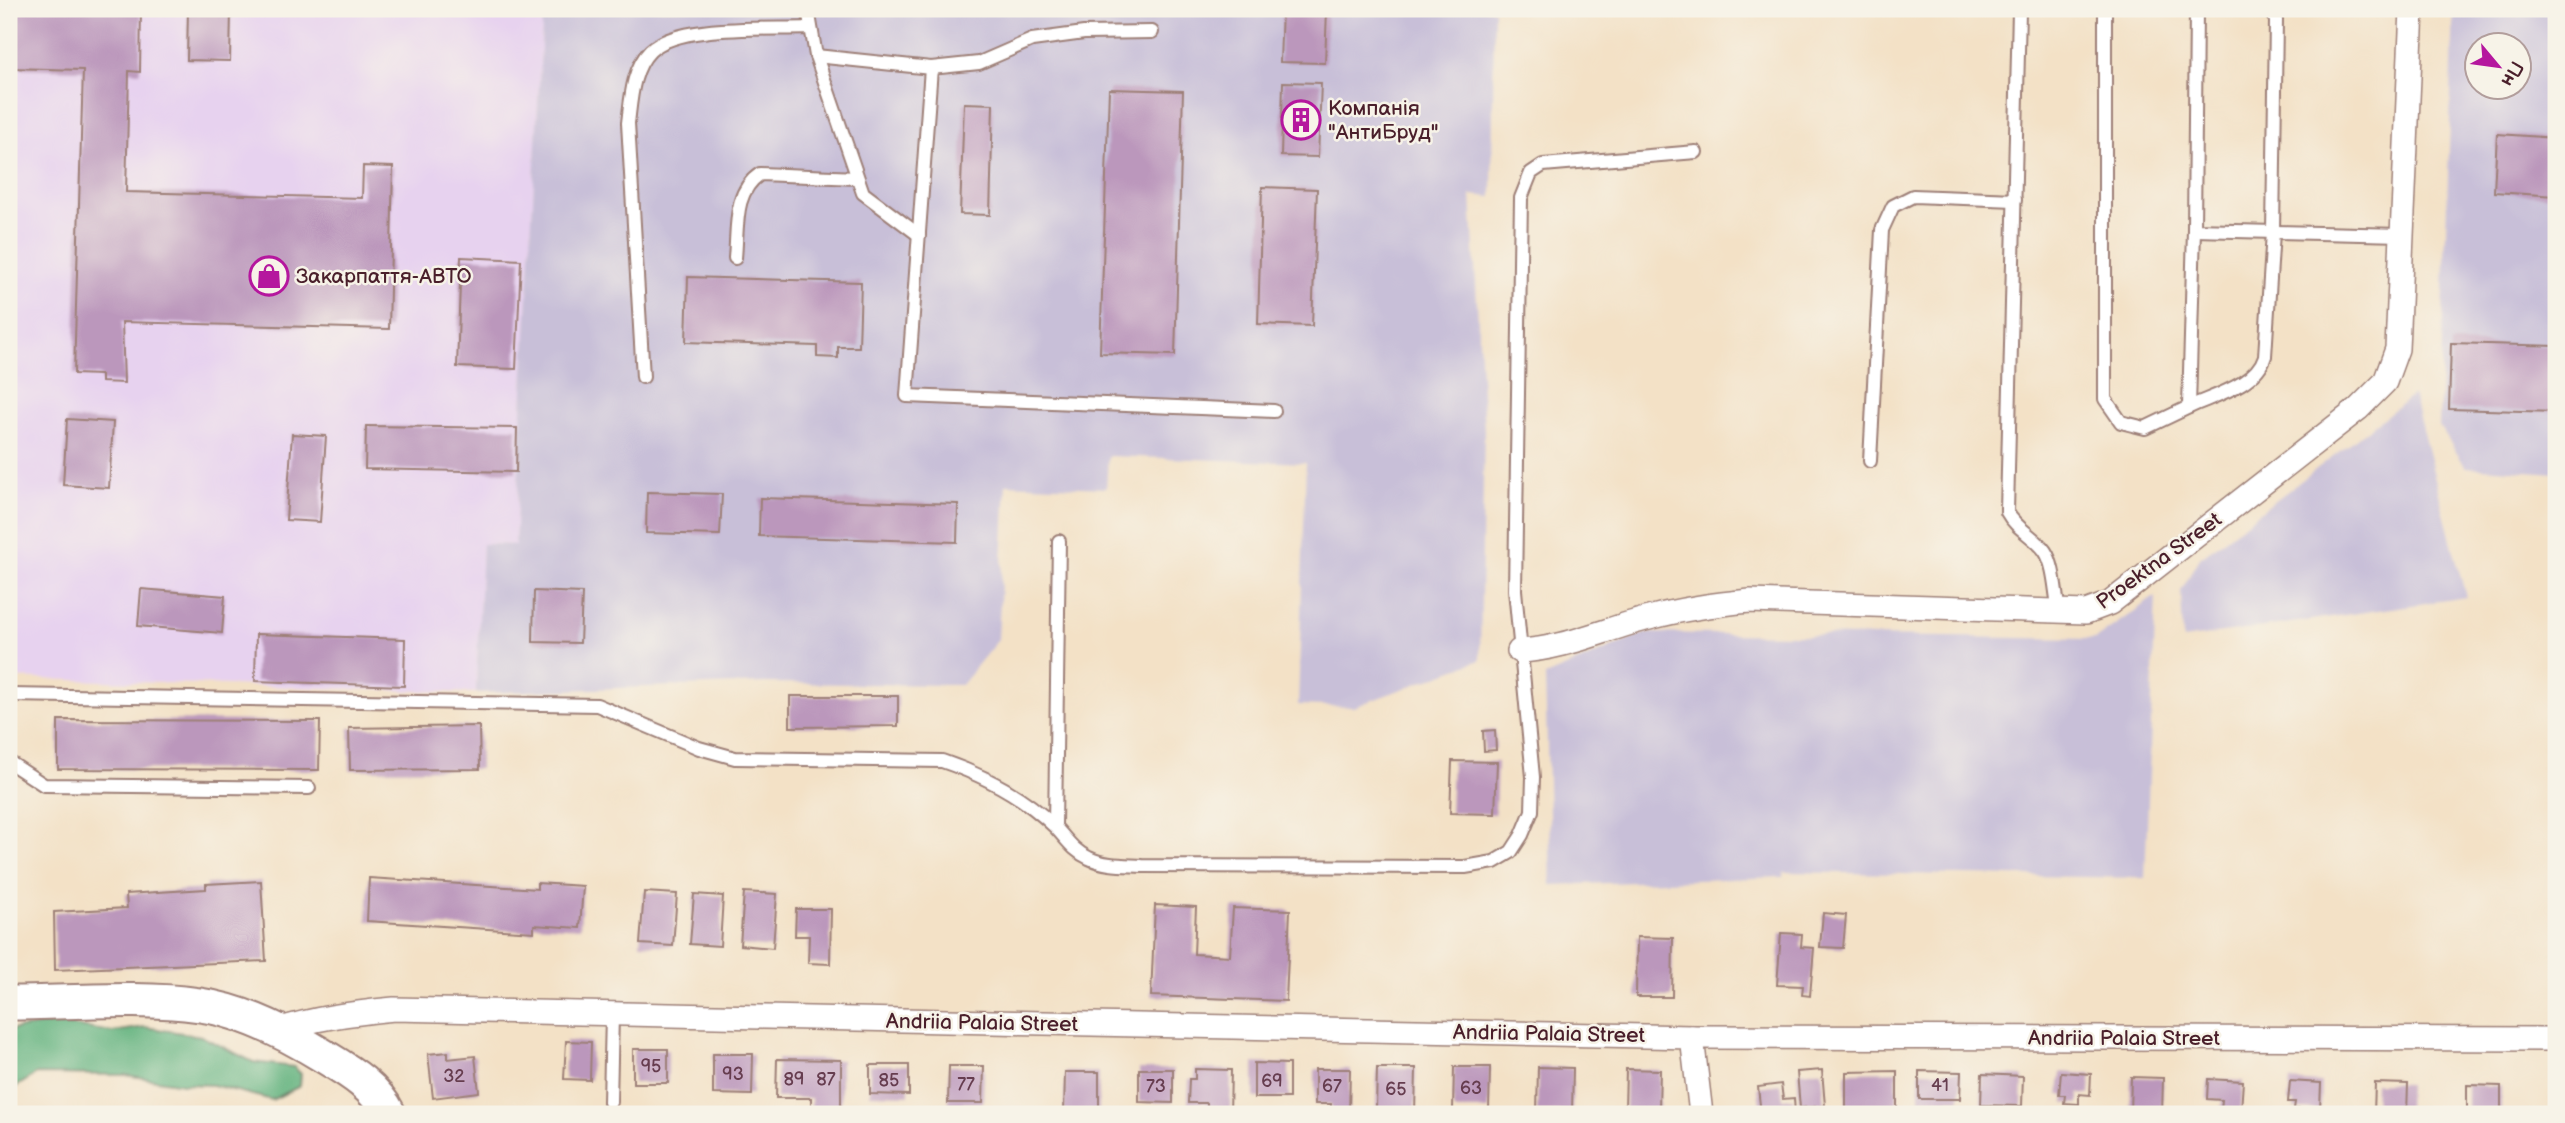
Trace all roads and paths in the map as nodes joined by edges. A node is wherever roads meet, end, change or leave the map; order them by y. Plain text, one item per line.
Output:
1 (808, 9) edge
2 (2105, 9) edge
3 (2196, 9) edge
4 (2269, 9) edge
5 (2412, 9) edge
6 (2019, 10) edge
7 (809, 28) junction
8 (1152, 32) dead end
9 (817, 56) junction
10 (931, 68) junction
11 (1696, 152) dead end
12 (857, 178) junction
13 (2015, 200) junction
14 (2194, 230) junction
15 (2273, 232) junction
16 (2402, 234) junction
17 (919, 235) junction
18 (735, 258) dead end
19 (643, 377) dead end
20 (2189, 407) junction
21 (1275, 411) dead end
22 (1870, 461) dead end
23 (1059, 541) dead end
24 (2059, 611) junction
25 (1519, 651) junction
26 (9, 695) edge
27 (9, 762) edge
28 (309, 788) dead end
29 (1055, 826) junction
30 (9, 1003) edge
31 (612, 1015) junction
32 (275, 1031) junction
33 (1692, 1037) junction
34 (2556, 1039) edge
35 (610, 1102) dead end
36 (389, 1114) edge
37 (1701, 1114) edge

1 - 7 lane
2 - 20 lane
3 - 14 lane
4 - 15 lane
5 - 16 street, Proektna Street
6 - 13 lane
7 - 9 lane
7 - 19 lane
8 - 10 lane
9 - 10 lane
9 - 12 lane
10 - 17 lane
11 - 25 lane
12 - 17 lane
12 - 18 lane
13 - 22 lane
13 - 24 lane
14 - 15 lane
14 - 20 lane
15 - 16 lane
15 - 20 lane
16 - 24 street, Proektna Street
17 - 21 lane
23 - 29 lane
24 - 25 street, Proektna Street
25 - 29 lane
26 - 29 lane
27 - 28 lane
30 - 32 street
31 - 32 street, Andriia Palaia Street
31 - 33 street, Andriia Palaia Street
31 - 35 lane
32 - 36 street
33 - 34 street, Andriia Palaia Street
33 - 37 street

